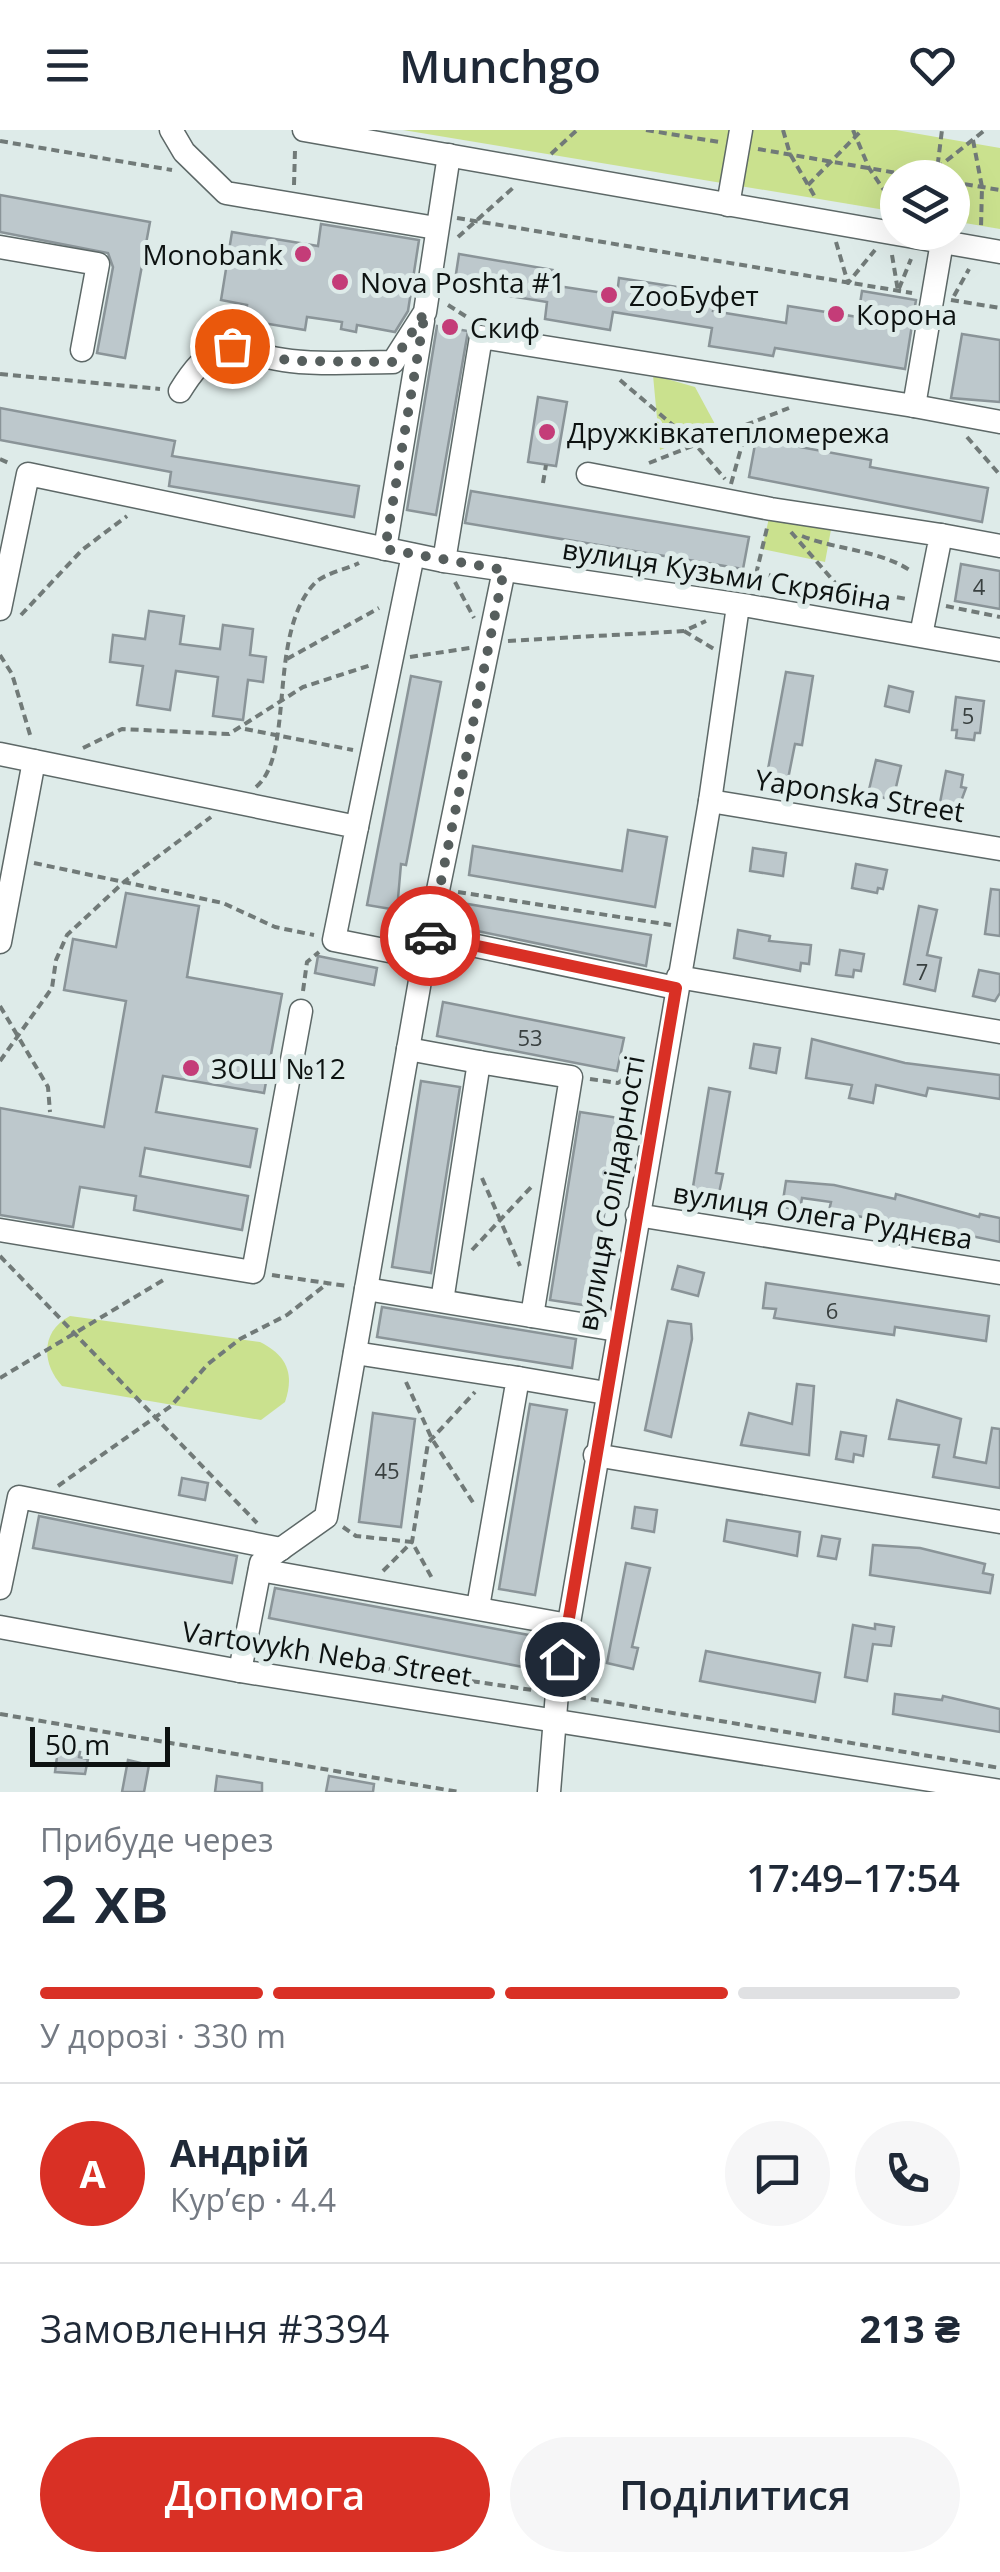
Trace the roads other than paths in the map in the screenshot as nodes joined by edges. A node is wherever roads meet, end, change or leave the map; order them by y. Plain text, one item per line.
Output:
1 (171, 130) edge
2 (740, 138) edge
3 (300, 140) edge
4 (449, 155) junction
5 (728, 205) junction
6 (438, 221) junction
7 (880, 222) edge
8 (0, 248) edge
9 (931, 250) edge
10 (426, 301) junction
11 (82, 350) dead end
12 (180, 390) road end
13 (914, 406) junction
14 (1000, 422) edge
15 (588, 474) dead end
16 (941, 536) junction
17 (1000, 546) edge
18 (385, 549) junction
19 (413, 555) junction
20 (444, 561) junction
21 (504, 570) junction
22 (738, 606) dead end
23 (6, 616) edge
24 (921, 635) junction
25 (1000, 650) edge
26 (0, 754) edge
27 (34, 761) junction
28 (710, 801) junction
29 (357, 827) junction
30 (1000, 849) edge
31 (0, 942) edge
32 (426, 947) junction
33 (677, 982) junction
34 (300, 1011) road end
35 (1000, 1032) edge
36 (408, 1050) junction
37 (479, 1062) junction
38 (637, 1215) junction
39 (0, 1230) edge
40 (1000, 1273) edge
41 (366, 1288) junction
42 (444, 1290) junction
43 (532, 1316) junction
44 (617, 1330) junction
45 (355, 1353) junction
46 (518, 1378) junction
47 (606, 1393) junction
48 (595, 1455) junction
49 (0, 1500) edge
50 (1000, 1522) edge
51 (8, 1530) edge
52 (280, 1549) junction
53 (260, 1570) junction
54 (0, 1588) edge
55 (478, 1607) junction
56 (568, 1625) junction
57 (0, 1627) edge
58 (242, 1660) junction
59 (553, 1720) junction
60 (1000, 1791) edge
61 (550, 1792) edge

1 - 6 street
2 - 5 street
3 - 4 street
4 - 5 street
4 - 6 street
5 - 7 street
6 - 10 street
8 - 11 street
9 - 13 street
10 - 12 street
10 - 18 street
13 - 14 street
13 - 20 street
15 - 16 street
16 - 17 street
16 - 24 street
18 - 19 street, вулиця Кузьми Скрябіна
18 - 23 street, вулиця Кузьми Скрябіна
19 - 20 street, вулиця Кузьми Скрябіна
19 - 29 street
20 - 21 street, вулиця Кузьми Скрябіна
21 - 24 street, вулиця Кузьми Скрябіна
21 - 32 street
22 - 28 street, вулиця Солідарності
24 - 25 street, вулиця Кузьми Скрябіна
26 - 27 street
27 - 29 street
27 - 31 street
28 - 30 street, Yaponska Street
28 - 33 street, вулиця Солідарності
29 - 32 street
32 - 33 street
32 - 36 street
33 - 35 street
33 - 38 street, вулиця Солідарності
34 - 39 street
36 - 37 street
36 - 41 street
37 - 42 street
37 - 43 street
38 - 40 street, вулиця Олега Руднєва
38 - 44 street, вулиця Солідарності
41 - 42 street
41 - 45 street
42 - 43 street
43 - 44 street
44 - 47 street, вулиця Солідарності
45 - 46 street
45 - 52 street
46 - 47 street
46 - 55 street
47 - 48 street, вулиця Солідарності
48 - 50 street
48 - 56 street, вулиця Солідарності
49 - 51 street
51 - 52 street
51 - 54 street
52 - 53 street
53 - 55 street
53 - 58 street
55 - 56 street
56 - 59 street, вулиця Солідарності
57 - 58 street, Vartovykh Neba Street
58 - 59 street, Vartovykh Neba Street
59 - 60 street, Vartovykh Neba Street
59 - 61 street, вулиця Солідарності

